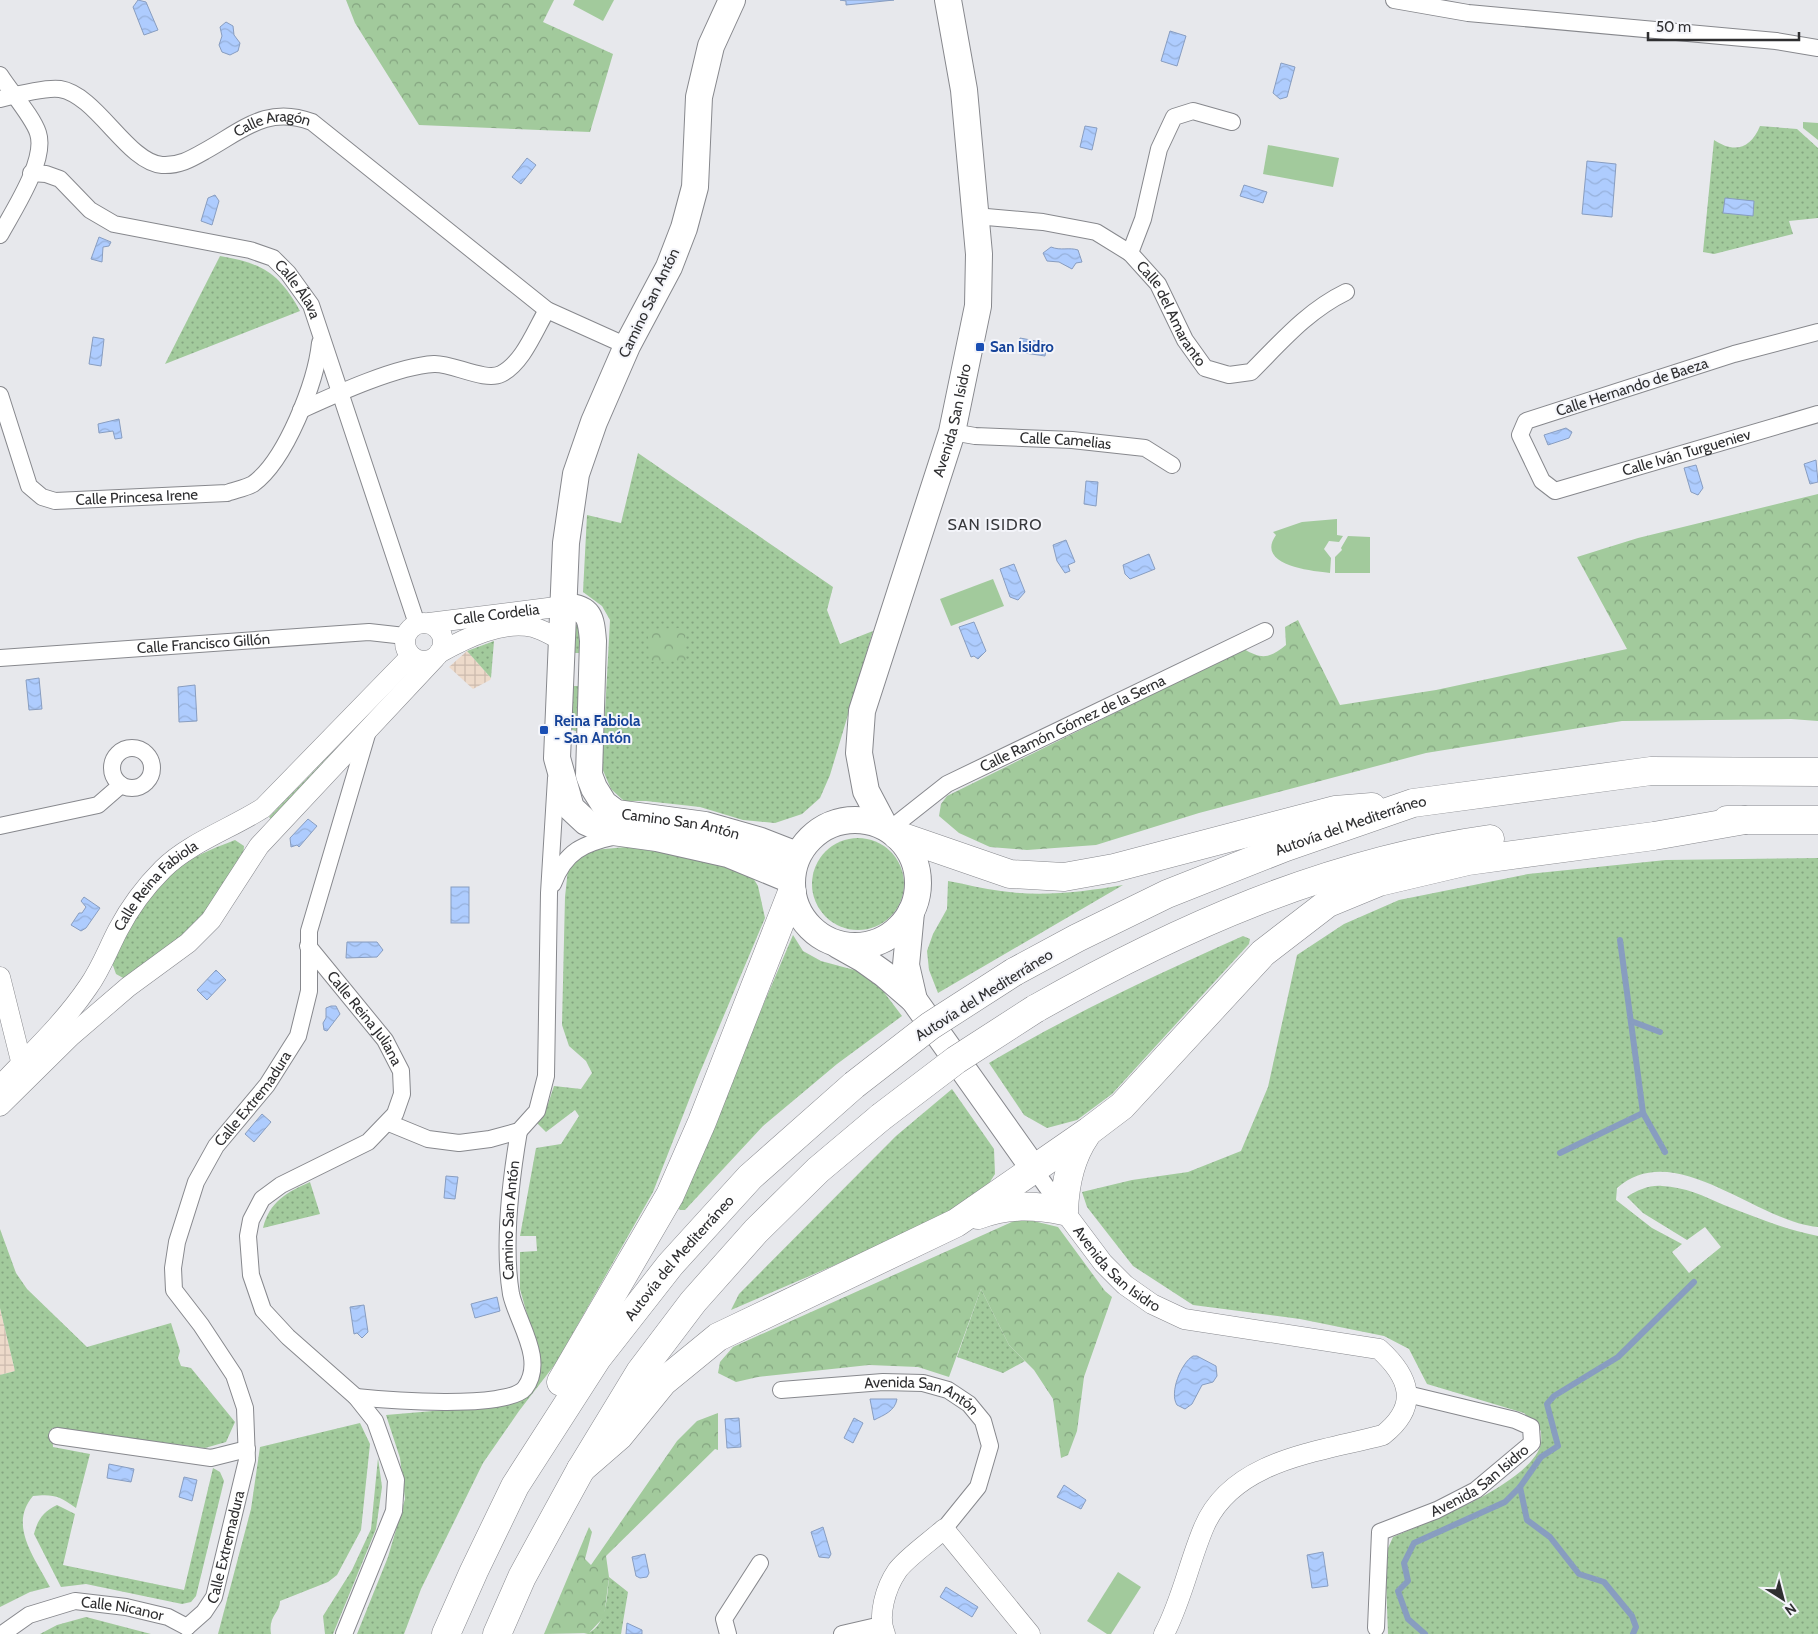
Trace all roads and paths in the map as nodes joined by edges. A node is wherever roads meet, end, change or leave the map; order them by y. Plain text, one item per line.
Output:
1 (732, 0) edge
2 (948, 0) edge
3 (1394, 0) edge
4 (1818, 48) edge
5 (0, 75) edge
6 (6, 97) edge
7 (1232, 122) dead end
8 (31, 173) junction
9 (975, 216) junction
10 (0, 235) edge
11 (1130, 253) junction
12 (1346, 292) dead end
13 (547, 310) junction
14 (1818, 332) edge
15 (320, 336) junction
16 (627, 346) junction
17 (340, 394) junction
18 (0, 395) edge
19 (301, 410) junction
20 (1818, 414) edge
21 (952, 432) junction
22 (1172, 465) dead end
23 (1555, 491) joint
24 (564, 606) junction
25 (417, 628) junction
26 (1265, 631) dead end
27 (562, 640) junction
28 (411, 656) junction
29 (437, 656) junction
30 (0, 658) edge
31 (380, 688) junction
32 (368, 730) junction
33 (557, 758) junction
34 (1818, 772) edge
35 (121, 785) dead end
36 (1413, 803) junction
37 (1745, 820) junction
38 (1818, 820) edge
39 (237, 825) junction
40 (0, 826) edge
41 (891, 830) junction
42 (626, 834) junction
43 (259, 846) junction
44 (793, 876) junction
45 (549, 893) junction
46 (911, 912) junction
47 (832, 942) junction
48 (308, 946) junction
49 (99, 969) junction
50 (0, 977) edge
51 (128, 987) junction
52 (914, 1000) junction
53 (24, 1071) junction
54 (0, 1086) edge
55 (0, 1106) edge
56 (389, 1122) junction
57 (519, 1131) junction
58 (1089, 1131) junction
59 (1034, 1169) junction
60 (1064, 1211) junction
61 (956, 1223) junction
62 (781, 1390) dead end
63 (1407, 1394) junction
64 (356, 1397) junction
65 (57, 1436) dead end
66 (246, 1449) junction
67 (581, 1469) junction
68 (515, 1486) junction
69 (944, 1529) junction
70 (760, 1563) dead end
71 (1376, 1628) dead end
72 (883, 1629) edge
73 (188, 1630) edge
74 (2, 1634) edge
75 (344, 1634) edge
76 (446, 1634) edge
77 (497, 1634) edge
78 (728, 1634) edge
79 (842, 1634) edge
80 (1030, 1634) edge
81 (1164, 1634) edge

1 - 16 main road, Camino San Antón
2 - 9 main road, Avenida San Isidro
3 - 4 street
5 - 6 street
6 - 8 street
6 - 13 street, Calle Aragón
7 - 11 street
8 - 10 street
8 - 15 street, Calle Álava
9 - 11 street, Calle del Amaranto
9 - 21 main road, Avenida San Isidro
11 - 12 street, Calle del Amaranto
13 - 16 street
13 - 17 street
14 - 23 street, Calle Hernando de Baeza
15 - 17 street, Calle Álava
15 - 19 street, Calle Princesa Irene
16 - 24 main road, Camino San Antón
17 - 19 street
17 - 25 street, Calle Álava
18 - 19 street, Calle Princesa Irene
20 - 23 street, Calle Iván Turgueniev
21 - 22 street, Calle Camelias
21 - 41 main road, Avenida San Isidro
24 - 25 street, Calle Cordelia
24 - 27 main road, Camino San Antón
24 - 44 main road, Camino San Antón
25 - 28 street
25 - 29 street
25 - 30 street, Calle Francisco Gillón
26 - 41 street, Calle Ramón Gómez de la Serna
27 - 29 street, Calle Cordelia
27 - 33 main road, Camino San Antón
28 - 29 street
28 - 31 street, Calle Reina Fabiola
29 - 32 street, Calle Reina Fabiola
31 - 32 street, Calle Reina Fabiola
31 - 39 street, Calle Reina Fabiola
32 - 43 street, Calle Reina Fabiola
32 - 48 street, Calle Extremadura
33 - 42 main road, Camino San Antón
33 - 45 street, Camino San Antón
34 - 36 highway, Autovía del Mediterráneo
35 - 40 street
36 - 41 highway
36 - 68 highway, Autovía del Mediterráneo, bridge
37 - 38 highway
37 - 58 highway
37 - 67 highway, bridge
39 - 43 street
39 - 49 street, Calle Reina Fabiola
41 - 44 main road
41 - 46 main road
42 - 44 main road, Camino San Antón
42 - 45 street, Camino San Antón
43 - 51 street, Calle Reina Fabiola
44 - 47 main road
44 - 68 highway
45 - 57 street, Camino San Antón
46 - 47 main road
46 - 52 main road, Avenida San Isidro
47 - 52 main road, Avenida San Isidro
48 - 56 street, Calle Reina Juliana
48 - 66 street, Calle Extremadura
49 - 51 street
49 - 53 street, Calle Reina Fabiola
50 - 53 street
51 - 53 street, Calle Reina Fabiola
52 - 59 main road, Avenida San Isidro
53 - 54 street, Calle Reina Fabiola
53 - 55 street, Calle Reina Fabiola
56 - 57 street
56 - 64 street, Calle Reina Juliana
57 - 64 street, Camino San Antón
58 - 59 highway
58 - 60 highway
59 - 60 street, Avenida San Isidro
59 - 61 highway
60 - 61 highway
60 - 63 street, Avenida San Isidro
61 - 67 highway
62 - 69 street, Avenida San Antón
63 - 71 street, Avenida San Isidro
63 - 81 street
64 - 75 street, Calle Reina Juliana
65 - 66 street
66 - 73 street, Calle Extremadura
67 - 77 highway
68 - 76 highway, Autovía del Mediterráneo
69 - 72 street, Avenida San Antón
69 - 80 street
70 - 78 street
72 - 79 street
73 - 74 street, Calle Nicanor

